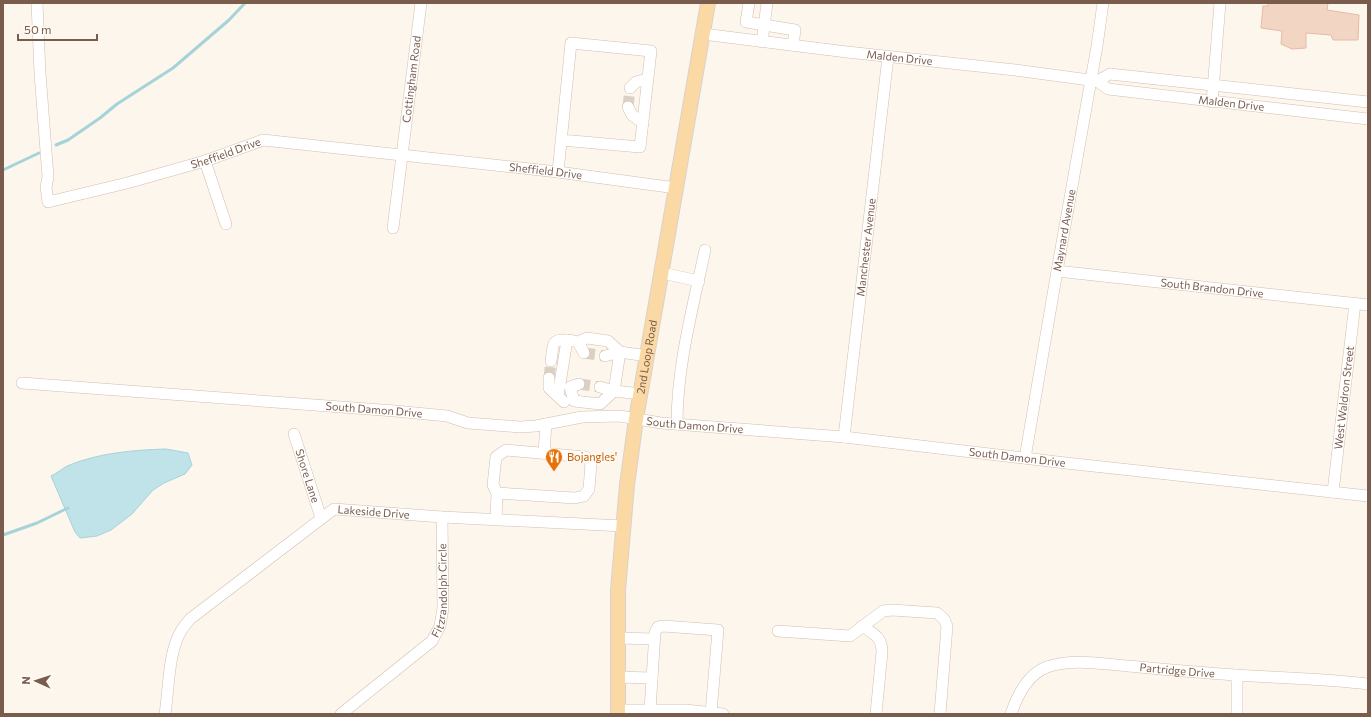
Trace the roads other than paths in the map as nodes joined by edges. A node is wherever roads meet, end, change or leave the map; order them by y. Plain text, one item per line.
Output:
1 (37, 3) edge
2 (421, 3) edge
3 (708, 3) edge
4 (748, 3) edge
5 (767, 3) edge
6 (1103, 3) edge
7 (1220, 3) edge
8 (764, 25) junction
9 (703, 34) junction
10 (762, 42) junction
11 (793, 45) junction
12 (888, 57) junction
13 (647, 79) junction
14 (1094, 81) junction
15 (1214, 86) junction
16 (630, 88) dead end
17 (1212, 102) junction
18 (1368, 102) edge
19 (628, 107) dead end
20 (1368, 119) edge
21 (643, 123) junction
22 (561, 140) junction
23 (402, 155) junction
24 (205, 161) junction
25 (558, 172) junction
26 (676, 188) junction
27 (226, 224) dead end
28 (392, 228) dead end
29 (706, 250) dead end
30 (1057, 271) junction
31 (662, 273) junction
32 (699, 281) junction
33 (1355, 303) junction
34 (1368, 305) edge
35 (567, 340) junction
36 (578, 342) junction
37 (620, 352) junction
38 (584, 353) dead end
39 (605, 356) tunnel mouth
40 (648, 356) junction
41 (551, 361) tunnel mouth
42 (549, 378) tunnel mouth
43 (22, 383) dead end
44 (600, 387) tunnel mouth
45 (614, 391) junction
46 (567, 392) junction
47 (641, 394) junction
48 (636, 419) junction
49 (568, 420) junction
50 (546, 424) junction
51 (677, 424) junction
52 (294, 434) dead end
53 (844, 437) junction
54 (544, 453) junction
55 (1026, 458) junction
56 (1333, 492) junction
57 (497, 493) junction
58 (1368, 496) edge
59 (321, 518) junction
60 (442, 518) junction
61 (496, 520) junction
62 (623, 526) junction
63 (862, 626) junction
64 (778, 631) dead end
65 (617, 638) junction
66 (654, 639) junction
67 (1237, 675) junction
68 (617, 677) junction
69 (652, 678) junction
70 (1368, 684) edge
71 (650, 710) junction
72 (618, 712) edge
73 (711, 713) junction
74 (165, 714) edge
75 (341, 714) edge
76 (723, 714) edge
77 (876, 714) edge
78 (940, 714) edge
79 (1011, 714) edge
80 (1237, 714) edge

1 - 24 street, Sheffield Drive
2 - 23 street, Cottingham Road
3 - 9 main road, 2nd Loop Road
4 - 8 street
5 - 8 street
6 - 14 street, Maynard Avenue
7 - 15 street
8 - 10 street
8 - 11 street
9 - 10 street, Malden Drive
9 - 26 main road, 2nd Loop Road
10 - 11 street, Malden Drive
11 - 12 street, Malden Drive
12 - 14 street, Malden Drive
12 - 53 street, Manchester Avenue
13 - 16 street
13 - 21 street
13 - 22 street
14 - 15 street, Malden Drive
14 - 17 street, Malden Drive
14 - 30 street, Maynard Avenue
15 - 17 street
15 - 18 street, Malden Drive
17 - 20 street, Malden Drive
19 - 21 street
21 - 22 street
22 - 25 street
23 - 24 street, Sheffield Drive
23 - 25 street, Sheffield Drive
23 - 28 street, Cottingham Road
24 - 27 street
25 - 26 street, Sheffield Drive
26 - 31 main road, 2nd Loop Road
29 - 32 street
30 - 33 street, South Brandon Drive
30 - 55 street, Maynard Avenue
31 - 32 street
31 - 40 main road, 2nd Loop Road
32 - 51 street
33 - 34 street, South Brandon Drive
33 - 56 street, West Waldron Street
35 - 36 street
35 - 41 street
35 - 46 street
36 - 37 street
36 - 38 street
37 - 39 street
37 - 40 street
37 - 45 street
40 - 47 main road, 2nd Loop Road
42 - 46 street
43 - 50 street, South Damon Drive
44 - 45 street
45 - 46 street
45 - 47 street
46 - 49 street
47 - 48 main road, 2nd Loop Road
48 - 49 street, South Damon Drive
48 - 51 street, South Damon Drive
48 - 62 main road, 2nd Loop Road
49 - 50 street, South Damon Drive
50 - 54 street
51 - 53 street, South Damon Drive
52 - 59 street, Shore Lane
53 - 55 street, South Damon Drive
54 - 57 street
54 - 57 street
55 - 56 street, South Damon Drive
56 - 58 street, South Damon Drive
57 - 61 street
59 - 60 street, Lakeside Drive
59 - 74 street, Lakeside Drive
60 - 61 street, Lakeside Drive
60 - 75 street, Fitzrandolph Circle
61 - 62 street, Lakeside Drive
62 - 65 main road, 2nd Loop Road
63 - 64 street
63 - 77 street
63 - 78 street
65 - 66 street
65 - 68 main road, 2nd Loop Road
66 - 69 street
66 - 73 street
67 - 70 street, Partridge Drive
67 - 79 street, Partridge Drive
67 - 80 street
68 - 69 street
68 - 72 main road, 2nd Loop Road
69 - 71 street
71 - 72 street
71 - 73 street
73 - 76 street

